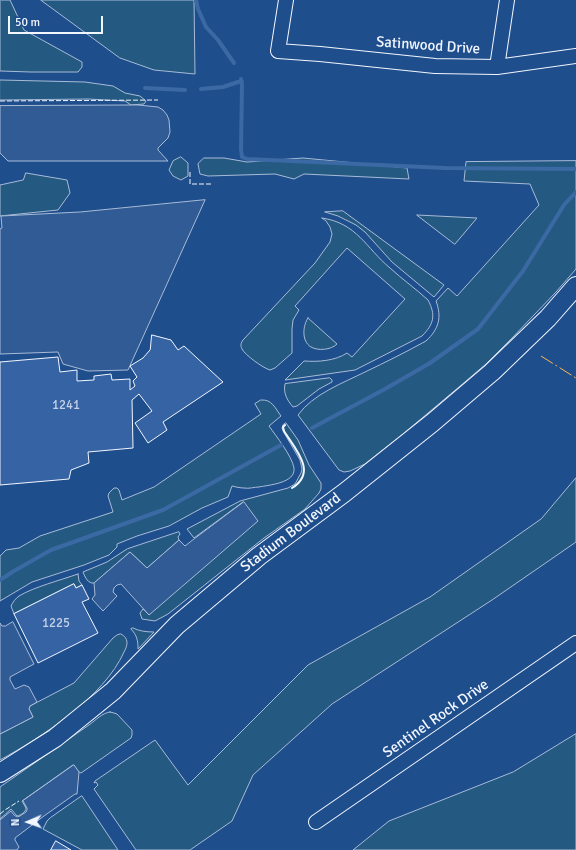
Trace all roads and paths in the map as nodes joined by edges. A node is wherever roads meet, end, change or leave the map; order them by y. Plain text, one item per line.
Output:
1 (286, 0) edge
2 (507, 0) edge
3 (576, 56) edge
4 (497, 67) junction
5 (576, 286) edge
6 (576, 643) edge
7 (0, 773) edge
8 (316, 822) dead end

1 - 4 street, Satinwood Drive
2 - 4 street
3 - 4 street, Satinwood Drive
5 - 7 main road, Stadium Boulevard
6 - 8 street, Sentinel Rock Drive

